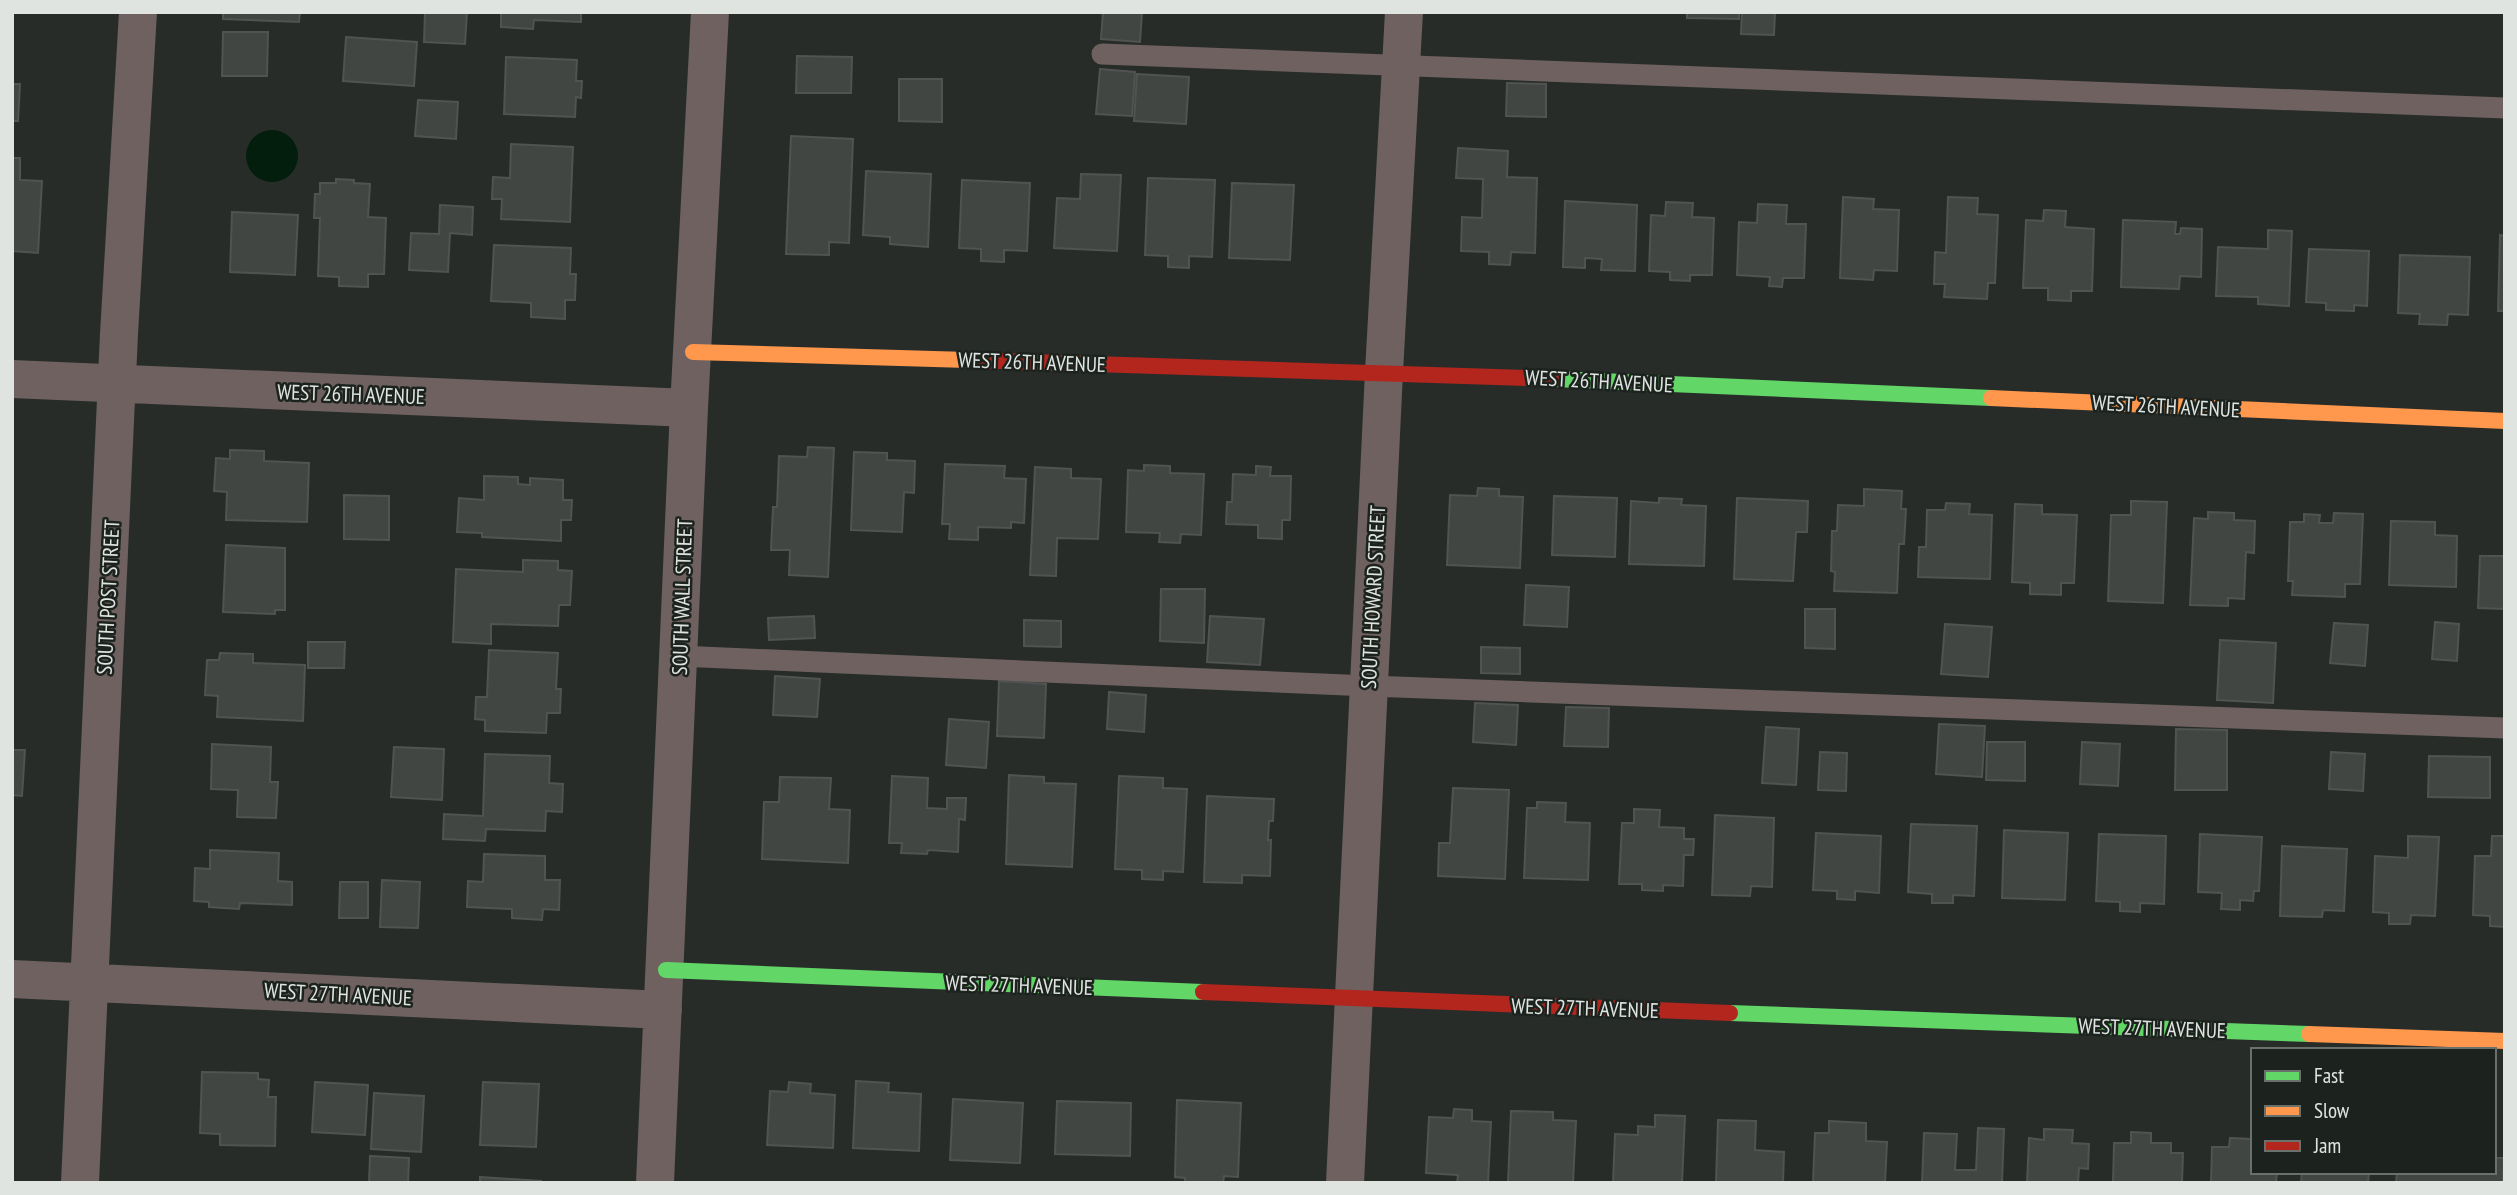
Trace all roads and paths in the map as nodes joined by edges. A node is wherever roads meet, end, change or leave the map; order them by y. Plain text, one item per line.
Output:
1 (138, 12) edge
2 (710, 12) edge
3 (1404, 12) edge
4 (1102, 54) dead end
5 (1401, 64) junction
6 (2505, 108) edge
7 (693, 352) junction
8 (1384, 372) junction
9 (12, 379) edge
10 (118, 384) junction
11 (689, 408) junction
12 (2505, 421) edge
13 (679, 656) junction
14 (1369, 686) junction
15 (2505, 728) edge
16 (666, 970) junction
17 (12, 979) edge
18 (89, 982) junction
19 (1354, 999) junction
20 (663, 1010) junction
21 (2505, 1041) edge
22 (80, 1183) edge
23 (655, 1183) edge
24 (1345, 1183) edge

1 - 10 street, SOUTH POST STREET
2 - 7 street, SOUTH WALL STREET
3 - 5 street, SOUTH HOWARD STREET
4 - 5 lane
5 - 6 lane
5 - 8 street, SOUTH HOWARD STREET
7 - 8 street, WEST 26TH AVENUE
7 - 11 street, SOUTH WALL STREET
8 - 12 street, WEST 26TH AVENUE
8 - 14 street, SOUTH HOWARD STREET
9 - 10 street, WEST 26TH AVENUE
10 - 11 street, WEST 26TH AVENUE
10 - 18 street, SOUTH POST STREET
11 - 13 street, SOUTH WALL STREET
13 - 14 lane
13 - 16 street, SOUTH WALL STREET
14 - 15 lane
14 - 19 street, SOUTH HOWARD STREET
16 - 19 street, WEST 27TH AVENUE
16 - 20 street, SOUTH WALL STREET
17 - 18 street, WEST 27TH AVENUE
18 - 20 street, WEST 27TH AVENUE
18 - 22 street, SOUTH POST STREET
19 - 21 street, WEST 27TH AVENUE
19 - 24 street, SOUTH HOWARD STREET
20 - 23 street, SOUTH WALL STREET

